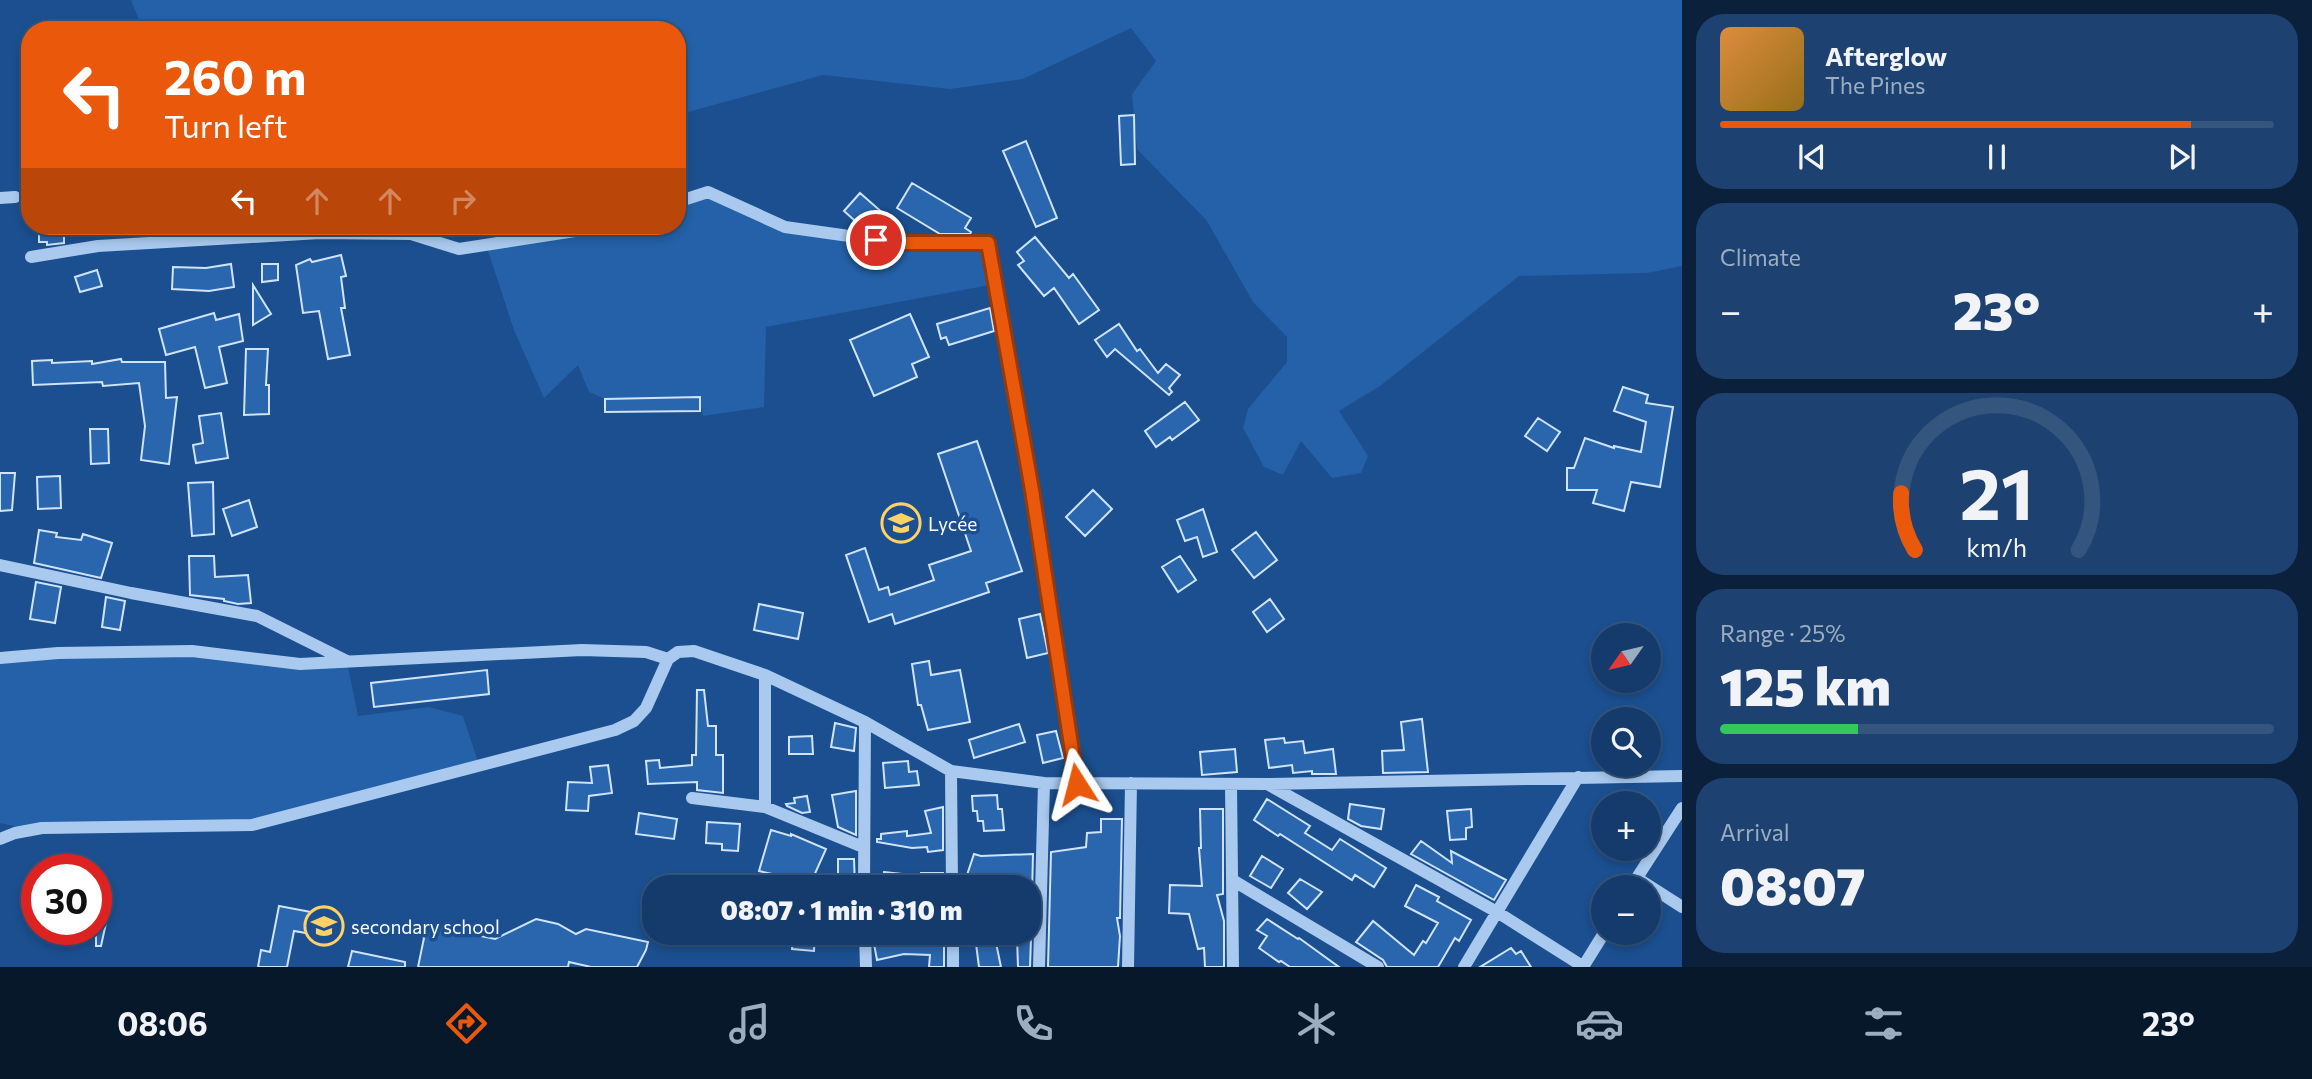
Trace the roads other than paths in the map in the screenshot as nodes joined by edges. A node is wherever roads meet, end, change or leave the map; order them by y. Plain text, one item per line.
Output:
1 (15, 197) dead end
2 (0, 198) edge
3 (686, 199) edge
4 (286, 235) edge
5 (414, 235) edge
6 (549, 235) edge
7 (31, 257) dead end
8 (0, 565) edge
9 (0, 658) edge
10 (668, 659) junction
11 (347, 662) junction
12 (765, 675) junction
13 (865, 722) junction
14 (951, 771) junction
15 (1682, 776) edge
16 (1577, 777) junction
17 (1044, 782) junction
18 (1131, 783) junction
19 (1077, 784) junction
20 (1231, 784) junction
21 (1268, 784) junction
22 (692, 798) dead end
23 (765, 807) junction
24 (1682, 808) edge
25 (0, 839) edge
26 (863, 847) junction
27 (864, 875) edge
28 (952, 875) edge
29 (1639, 875) edge
30 (1234, 881) junction
31 (1661, 896) edge
32 (1682, 907) edge
33 (1497, 912) junction
34 (865, 945) edge
35 (953, 945) edge
36 (1597, 945) edge
37 (866, 967) edge
38 (953, 967) edge
39 (1039, 967) edge
40 (1128, 967) edge
41 (1233, 967) edge
42 (1378, 967) edge
43 (1464, 967) edge
44 (1584, 967) edge

1 - 2 street
3 - 19 street
4 - 7 street
5 - 6 street
8 - 11 street
9 - 11 street
10 - 11 street
10 - 12 street
10 - 25 street
12 - 13 street
12 - 23 street
13 - 14 street
13 - 26 street
14 - 17 street
14 - 28 street
15 - 16 street
16 - 21 street
16 - 33 street
17 - 19 street
17 - 39 street
18 - 19 street
18 - 20 street
18 - 40 street
20 - 21 street
20 - 30 street
21 - 33 street
22 - 23 street
23 - 26 street
24 - 29 street
26 - 27 street
30 - 41 street
30 - 42 street
31 - 32 street
33 - 43 street
33 - 44 street
34 - 37 street
35 - 38 street
36 - 44 street

